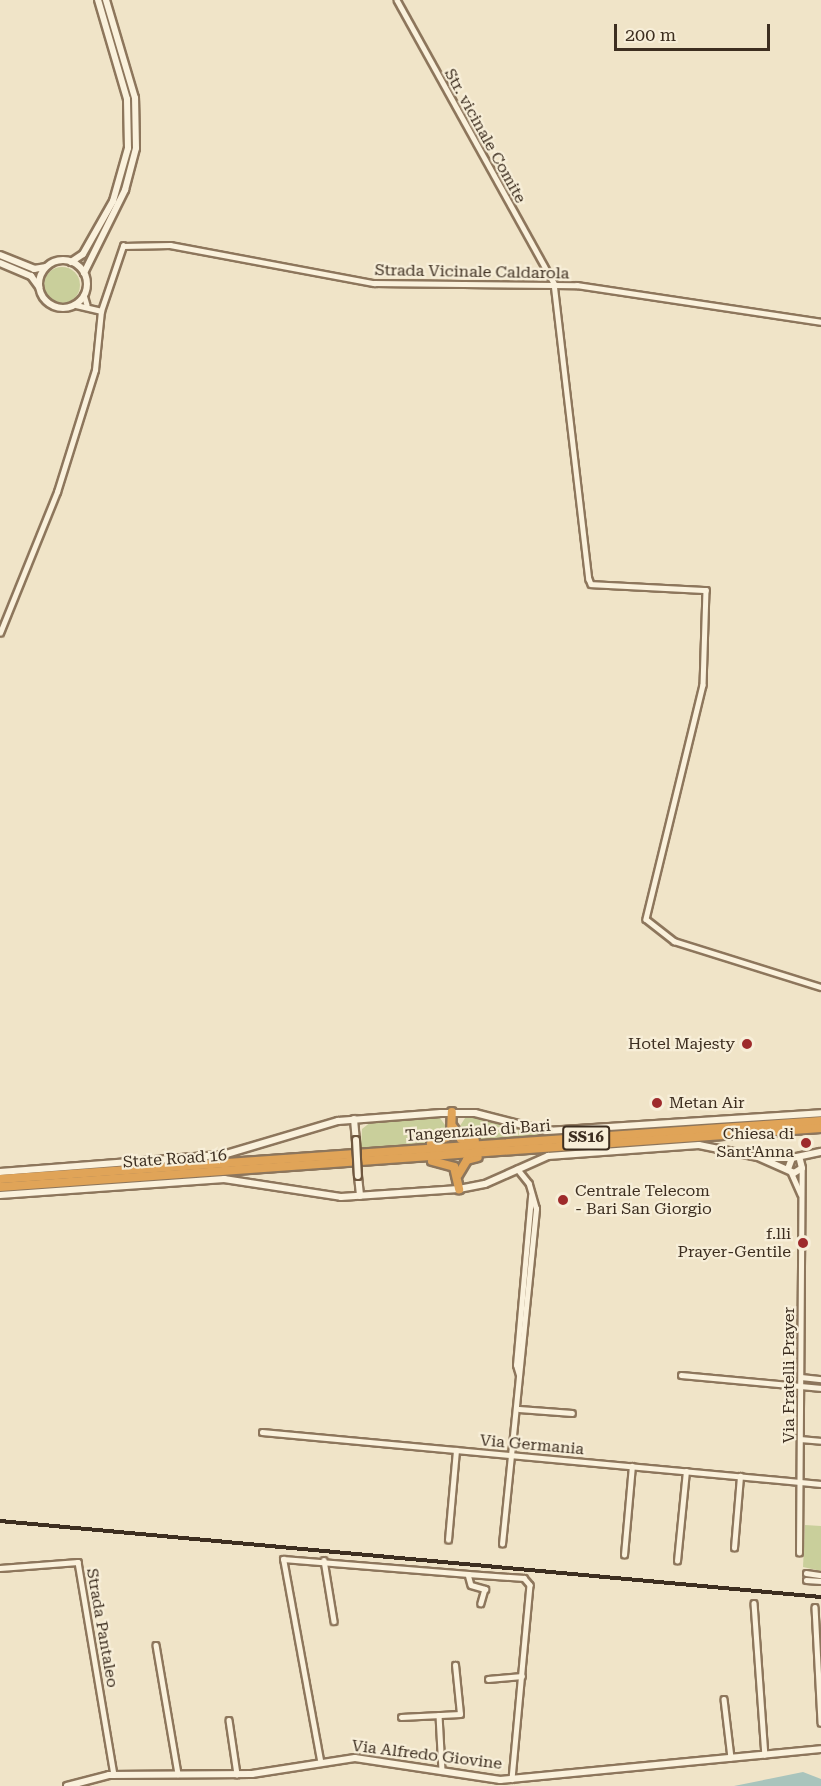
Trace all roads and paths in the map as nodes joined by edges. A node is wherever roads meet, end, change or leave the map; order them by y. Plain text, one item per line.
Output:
1 (98, 0) edge
2 (106, 0) edge
3 (397, 0) edge
4 (0, 255) edge
5 (71, 262) junction
6 (0, 263) edge
7 (48, 266) junction
8 (84, 273) junction
9 (554, 283) junction
10 (39, 286) junction
11 (84, 295) junction
12 (76, 304) junction
13 (87, 305) junction
14 (101, 312) junction
15 (821, 322) edge
16 (0, 633) edge
17 (821, 987) edge
18 (452, 1112) junction
19 (821, 1113) edge
20 (354, 1119) junction
21 (821, 1121) edge
22 (453, 1127) junction
23 (821, 1128) edge
24 (530, 1146) junction
25 (821, 1152) edge
26 (372, 1157) junction
27 (352, 1158) junction
28 (758, 1158) junction
29 (792, 1158) junction
30 (800, 1160) junction
31 (802, 1168) junction
32 (517, 1169) junction
33 (790, 1171) junction
34 (0, 1172) edge
35 (458, 1174) junction
36 (0, 1179) edge
37 (0, 1187) edge
38 (459, 1190) junction
39 (0, 1195) edge
40 (360, 1196) junction
41 (801, 1197) junction
42 (681, 1375) dead end
43 (801, 1377) junction
44 (821, 1380) edge
45 (801, 1385) junction
46 (821, 1388) edge
47 (519, 1409) junction
48 (572, 1413) dead end
49 (262, 1432) dead end
50 (800, 1439) junction
51 (821, 1441) edge
52 (456, 1450) junction
53 (510, 1455) junction
54 (632, 1466) junction
55 (686, 1471) junction
56 (740, 1476) junction
57 (800, 1482) junction
58 (821, 1484) edge
59 (448, 1540) dead end
60 (502, 1544) dead end
61 (734, 1548) dead end
62 (799, 1553) dead end
63 (624, 1555) dead end
64 (324, 1560) junction
65 (677, 1561) dead end
66 (0, 1568) edge
67 (468, 1574) junction
68 (821, 1575) edge
69 (821, 1581) edge
70 (481, 1603) dead end
71 (754, 1603) dead end
72 (815, 1607) dead end
73 (334, 1622) dead end
74 (819, 1643) edge
75 (156, 1645) dead end
76 (455, 1665) dead end
77 (522, 1676) junction
78 (488, 1678) dead end
79 (724, 1699) dead end
80 (439, 1715) junction
81 (401, 1717) dead end
82 (229, 1720) dead end
83 (821, 1723) edge
84 (821, 1742) edge
85 (820, 1749) edge
86 (765, 1755) junction
87 (730, 1758) junction
88 (320, 1760) junction
89 (442, 1771) junction
90 (178, 1774) junction
91 (237, 1774) junction
92 (114, 1775) junction
93 (512, 1779) junction
94 (67, 1786) edge

1 - 5 street
2 - 8 street
3 - 9 street, Str. vicinale Comite
4 - 7 street
5 - 7 street
5 - 8 street
6 - 10 street
7 - 10 street
8 - 11 street
9 - 14 street, Strada Vicinale Caldarola
9 - 15 street, Strada Vicinale Caldarola
9 - 17 street
10 - 12 street
11 - 12 street
11 - 13 street
12 - 13 street
13 - 14 street
14 - 16 street
18 - 19 street
18 - 20 street
18 - 22 highway
20 - 34 street
20 - 40 street, bridge
21 - 24 highway, Tangenziale di Bari / SS16
22 - 24 highway
22 - 26 highway
23 - 24 highway, Tangenziale di Bari / SS16
24 - 26 highway, Tangenziale di Bari / SS16
24 - 35 highway
25 - 30 street
26 - 27 highway, Tangenziale di Bari / SS16
26 - 35 highway
27 - 36 highway, State Road 16 / SS16
27 - 37 highway, State Road 16 / SS16
28 - 29 street
28 - 32 street
28 - 33 street
29 - 30 street
29 - 33 street
30 - 31 street
31 - 33 street
31 - 41 street, Via Fratelli Prayer
32 - 38 street
32 - 47 street
33 - 41 street
35 - 38 highway
38 - 40 street
39 - 40 street
41 - 43 street, Via Fratelli Prayer
42 - 45 street
43 - 44 street
43 - 45 street, Via Fratelli Prayer
45 - 46 street
45 - 50 street, Via Fratelli Prayer
47 - 48 street
47 - 53 street
49 - 52 street, Via Germania
50 - 51 street
50 - 57 street, Via Fratelli Prayer
52 - 53 street, Via Germania
52 - 59 street
53 - 54 street, Via Germania
53 - 60 street
54 - 55 street, Via Germania
54 - 63 street
55 - 56 street, Via Germania
55 - 65 street
56 - 57 street, Via Germania
56 - 61 street
57 - 58 street, Via Germania
57 - 62 street, Via Fratelli Prayer
64 - 67 street
64 - 73 street
64 - 88 street
66 - 92 street, Strada Pantaleo
67 - 70 street
67 - 77 street
68 - 69 street
71 - 86 street
72 - 74 street
74 - 83 street
75 - 90 street
76 - 80 street
77 - 78 street
77 - 93 street
79 - 87 street
80 - 81 street
80 - 89 street
82 - 91 street
84 - 85 street
85 - 86 street, Via Alfredo Giovine
86 - 87 street, Via Alfredo Giovine
87 - 93 street, Via Alfredo Giovine
88 - 89 street, Via Alfredo Giovine
88 - 91 street, Via Alfredo Giovine
89 - 93 street, Via Alfredo Giovine
90 - 91 street, Via Alfredo Giovine
90 - 92 street, Via Alfredo Giovine
92 - 94 street, Via Alfredo Giovine

